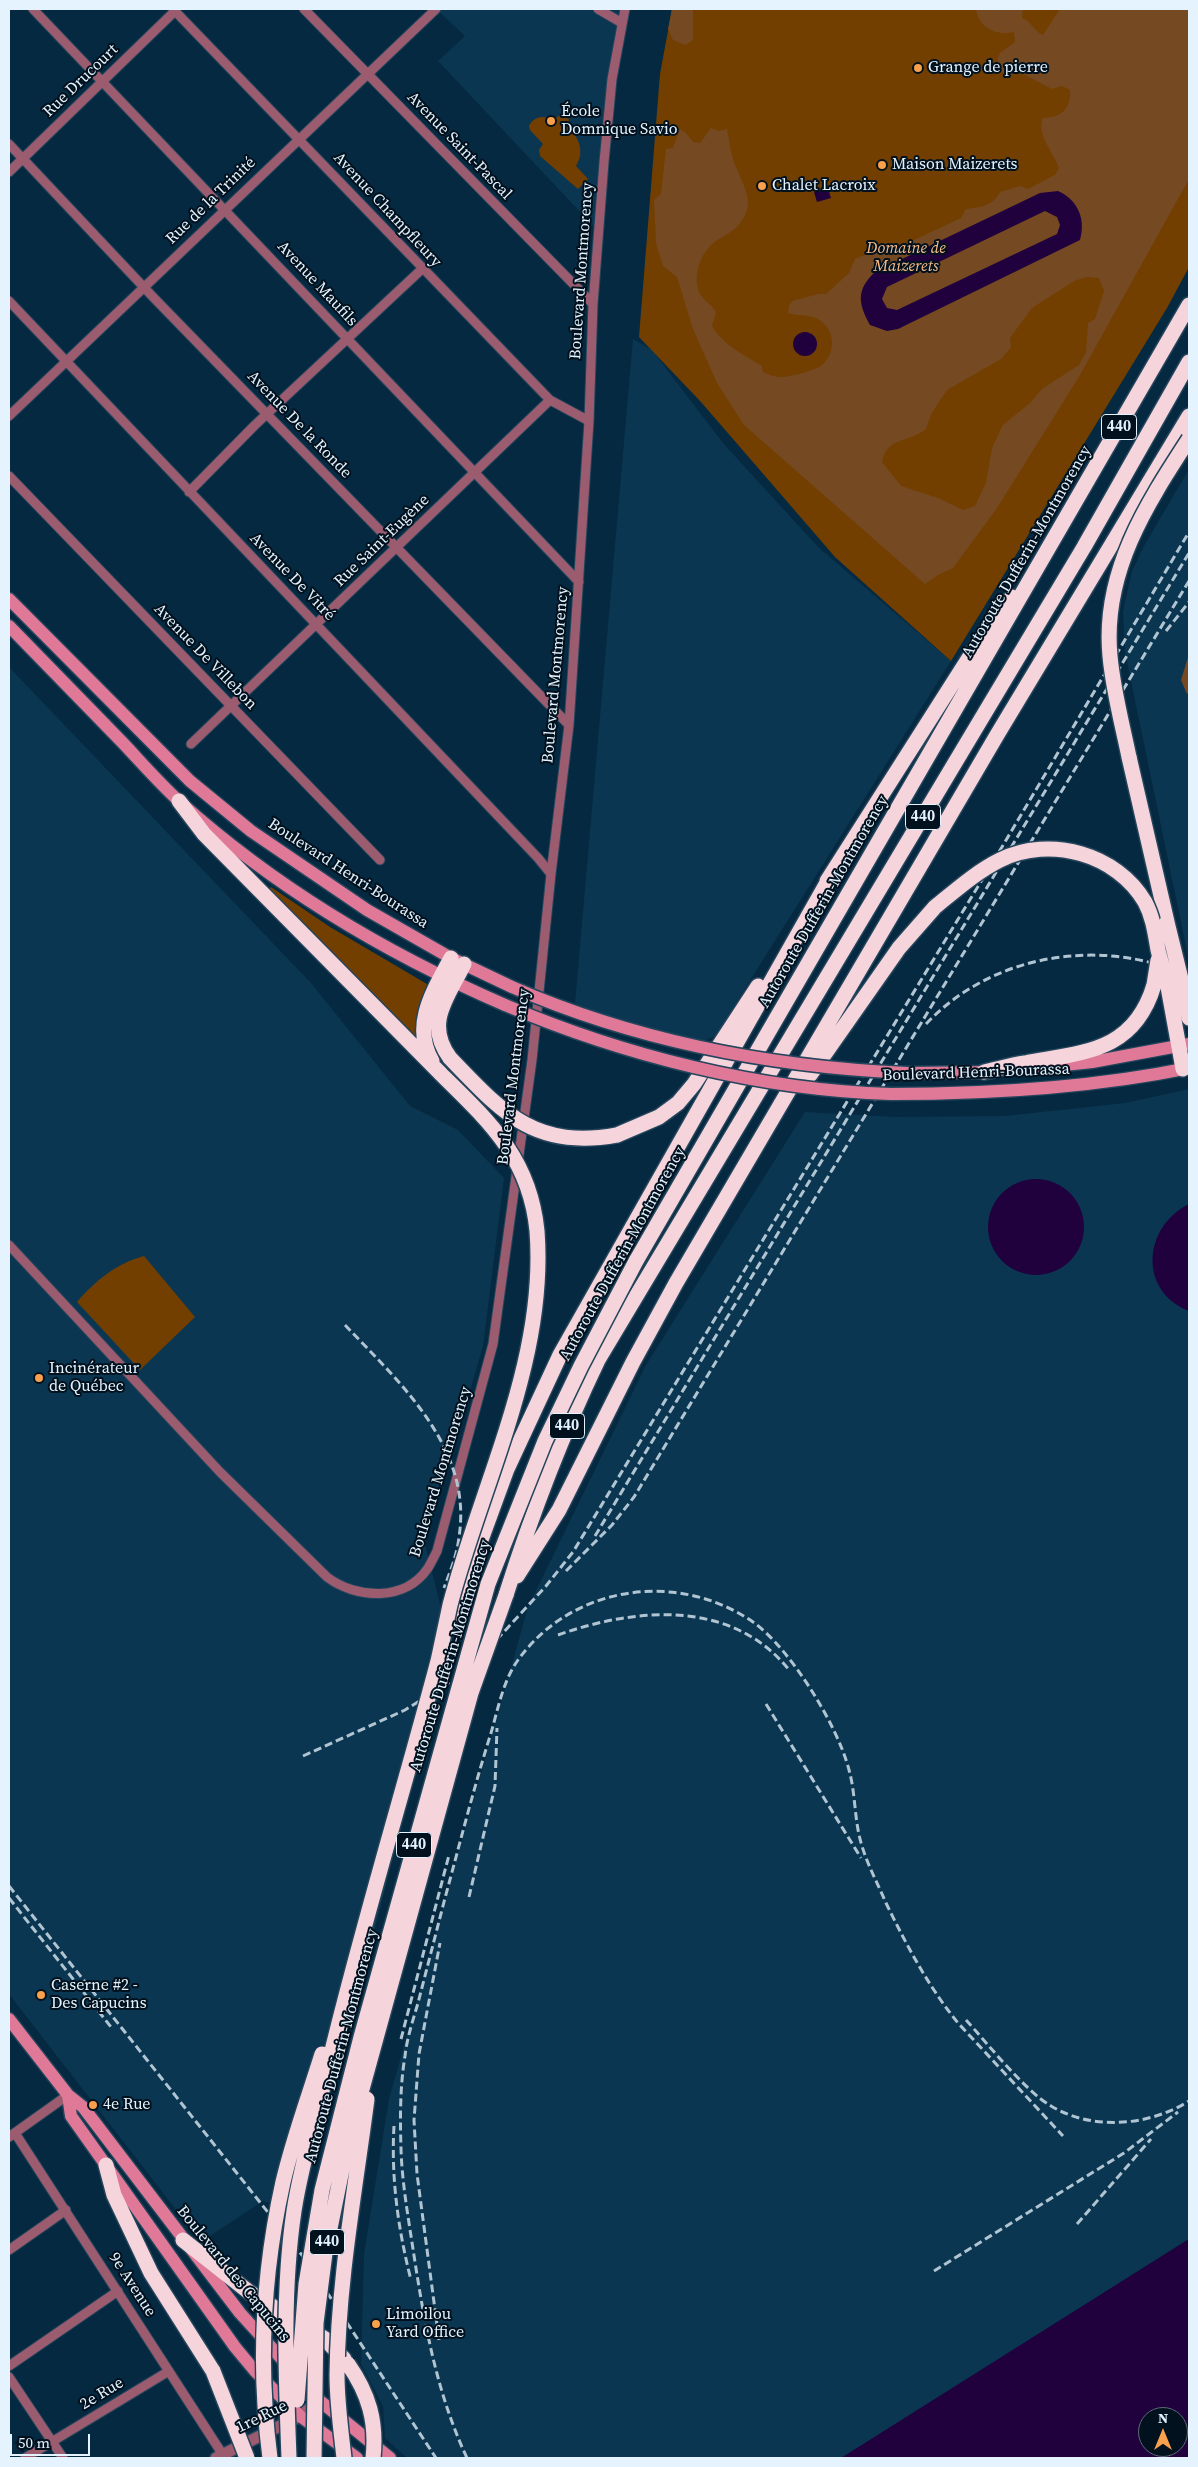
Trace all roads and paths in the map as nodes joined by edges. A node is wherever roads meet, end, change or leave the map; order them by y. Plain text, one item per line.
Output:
1 (33, 9) edge
2 (304, 9) edge
3 (436, 9) edge
4 (598, 9) edge
5 (625, 9) edge
6 (174, 10) edge
7 (622, 23) junction
8 (367, 73) junction
9 (102, 81) junction
10 (298, 138) junction
11 (9, 144) edge
12 (23, 158) junction
13 (9, 172) edge
14 (226, 208) junction
15 (422, 269) junction
16 (144, 287) junction
17 (9, 301) edge
18 (592, 304) junction
19 (1189, 306) edge
20 (348, 339) junction
21 (65, 362) junction
22 (1189, 362) edge
23 (550, 400) junction
24 (267, 414) junction
25 (9, 416) edge
26 (1189, 416) edge
27 (589, 421) junction
28 (1189, 439) edge
29 (474, 473) junction
30 (9, 476) edge
31 (189, 492) junction
32 (397, 547) junction
33 (1050, 548) junction
34 (579, 582) junction
35 (9, 599) edge
36 (317, 625) junction
37 (9, 626) edge
38 (230, 706) junction
39 (569, 725) junction
40 (191, 744) dead end
41 (179, 801) junction
42 (380, 860) dead end
43 (551, 874) junction
44 (832, 874) junction
45 (457, 961) junction
46 (448, 980) junction
47 (1168, 985) junction
48 (1189, 1018) edge
49 (1184, 1045) edge
50 (1186, 1069) edge
51 (439, 1071) junction
52 (984, 1072) junction
53 (736, 1184) junction
54 (9, 1245) edge
55 (506, 1595) junction
56 (439, 1657) junction
57 (355, 1956) junction
58 (9, 2019) edge
59 (377, 2031) junction
60 (68, 2095) junction
61 (12, 2135) edge
62 (106, 2165) junction
63 (66, 2210) junction
64 (183, 2240) junction
65 (9, 2250) edge
66 (118, 2291) junction
67 (9, 2366) edge
68 (169, 2371) junction
69 (9, 2377) edge
70 (320, 2401) junction
71 (300, 2416) junction
72 (282, 2425) junction
73 (316, 2427) junction
74 (52, 2442) junction
75 (219, 2456) edge
76 (25, 2458) edge
77 (63, 2458) edge
78 (247, 2458) edge
79 (270, 2458) edge
80 (289, 2458) edge
81 (297, 2458) edge
82 (314, 2458) edge
83 (344, 2458) edge
84 (357, 2458) edge
85 (374, 2458) edge
86 (390, 2458) edge

1 - 9 street, Avenue Maufils
2 - 8 street, Avenue Saint-Pascal
3 - 8 street, Rue de la Trinité
4 - 7 street
5 - 7 street, Boulevard Montmorency
6 - 9 street, Rue Drucourt
6 - 10 street, Avenue Champfleury
7 - 18 street, Boulevard Montmorency
8 - 10 street, Rue de la Trinité
8 - 18 street, Avenue Saint-Pascal
9 - 12 street, Rue Drucourt
9 - 14 street, Avenue Maufils
10 - 14 street, Rue de la Trinité
10 - 15 street, Avenue Champfleury
11 - 12 street, Avenue De la Ronde
12 - 13 street, Rue Drucourt
12 - 16 street, Avenue De la Ronde
14 - 16 street, Rue de la Trinité
14 - 20 street, Avenue Maufils
15 - 20 street
15 - 23 street, Avenue Champfleury
16 - 21 street, Rue de la Trinité
16 - 24 street, Avenue De la Ronde
17 - 21 street, Avenue De Vitré
18 - 27 street, Boulevard Montmorency
19 - 33 highway, Autoroute Dufferin-Montmorency / 440
20 - 24 street
20 - 29 street, Avenue Maufils
21 - 25 street, Rue de la Trinité
21 - 31 street, Avenue De Vitré
22 - 55 highway, Autoroute Dufferin-Montmorency / 440
23 - 27 street, Avenue Champfleury
23 - 29 street, Rue Saint-Eugène
24 - 31 street
24 - 32 street, Avenue De la Ronde
26 - 53 highway
27 - 34 street, Boulevard Montmorency
28 - 47 highway, bridge
29 - 32 street, Rue Saint-Eugène
29 - 34 street, Avenue Maufils
30 - 38 street, Avenue De Villebon
31 - 36 street, Avenue De Vitré
32 - 36 street, Rue Saint-Eugène
32 - 39 street, Avenue De la Ronde
33 - 44 highway
33 - 81 highway, Autoroute Dufferin-Montmorency / 440, bridge
34 - 39 street, Boulevard Montmorency
35 - 45 main road, Boulevard Henri-Bourassa
36 - 38 street, Rue Saint-Eugène
36 - 43 street, Avenue De Vitré
37 - 41 main road, Boulevard Henri-Bourassa
38 - 40 street, Rue Saint-Eugène
38 - 42 street, Avenue De Villebon
39 - 43 street, Boulevard Montmorency
41 - 46 main road, Boulevard Henri-Bourassa
41 - 51 highway
43 - 54 street, Boulevard Montmorency
44 - 46 highway, bridge
44 - 56 highway, bridge
45 - 46 highway
45 - 52 main road, Boulevard Henri-Bourassa, bridge
46 - 50 main road, Boulevard Henri-Bourassa, bridge
46 - 51 highway
47 - 48 highway
47 - 49 highway
47 - 52 highway
47 - 53 highway, bridge
49 - 50 highway
49 - 52 main road, Boulevard Henri-Bourassa
51 - 56 highway, bridge
53 - 55 highway
55 - 59 highway, Autoroute Dufferin-Montmorency / 440, bridge
56 - 57 highway, bridge
57 - 79 highway, bridge
57 - 80 highway, bridge
58 - 60 main road, Boulevard des Capucins
59 - 82 highway, Autoroute Dufferin-Montmorency / 440, bridge
59 - 83 highway, bridge
60 - 61 street
60 - 62 main road, Boulevard des Capucins
60 - 64 main road, Boulevard des Capucins
61 - 63 street, 9e Avenue
62 - 71 main road, Boulevard des Capucins
62 - 78 highway, bridge
63 - 65 street
63 - 66 street, 9e Avenue
64 - 70 main road, Boulevard des Capucins
64 - 85 highway, bridge
66 - 67 street
66 - 68 street, 9e Avenue
68 - 74 street, 2e Rue
68 - 75 street, 9e Avenue
69 - 74 street
70 - 71 street, 1re Rue
70 - 86 main road, Boulevard des Capucins
71 - 72 street, 1re Rue
71 - 73 main road, Boulevard des Capucins
72 - 73 main road
72 - 75 street, 1re Rue
73 - 84 main road, Boulevard des Capucins
74 - 76 street, 2e Rue
74 - 77 street

